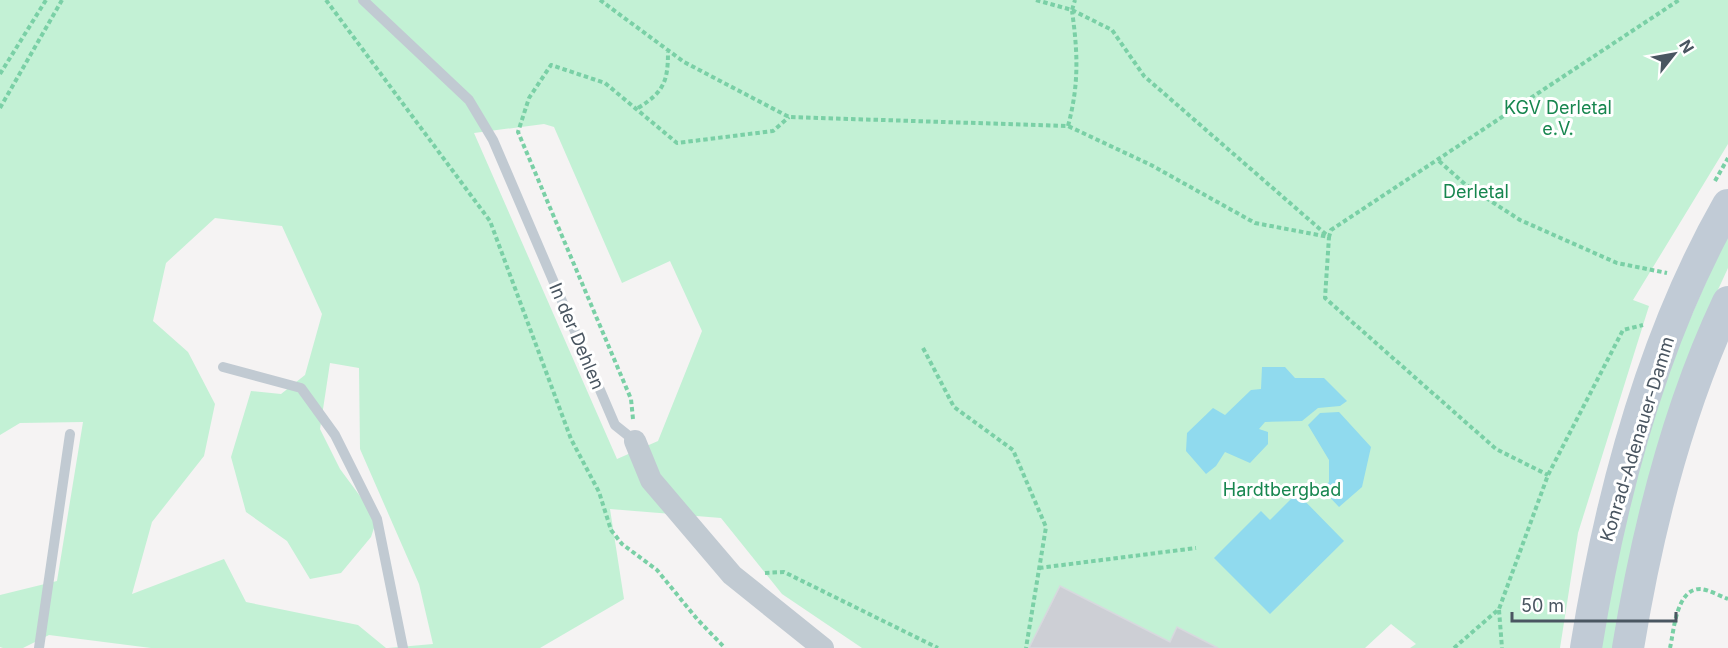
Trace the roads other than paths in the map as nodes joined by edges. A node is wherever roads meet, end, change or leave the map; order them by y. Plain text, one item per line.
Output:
1 (363, 0) edge
2 (1728, 205) edge
3 (1728, 302) edge
4 (223, 367) dead end
5 (70, 434) dead end
6 (635, 441) joint
7 (39, 648) edge
8 (403, 648) edge
9 (823, 648) edge
10 (1586, 648) edge
11 (1628, 648) edge

1 - 6 lane, In der Dehlen
2 - 10 main road, Konrad-Adenauer-Damm
3 - 11 main road
4 - 8 lane
5 - 7 lane
6 - 9 street, In der Dehlen

